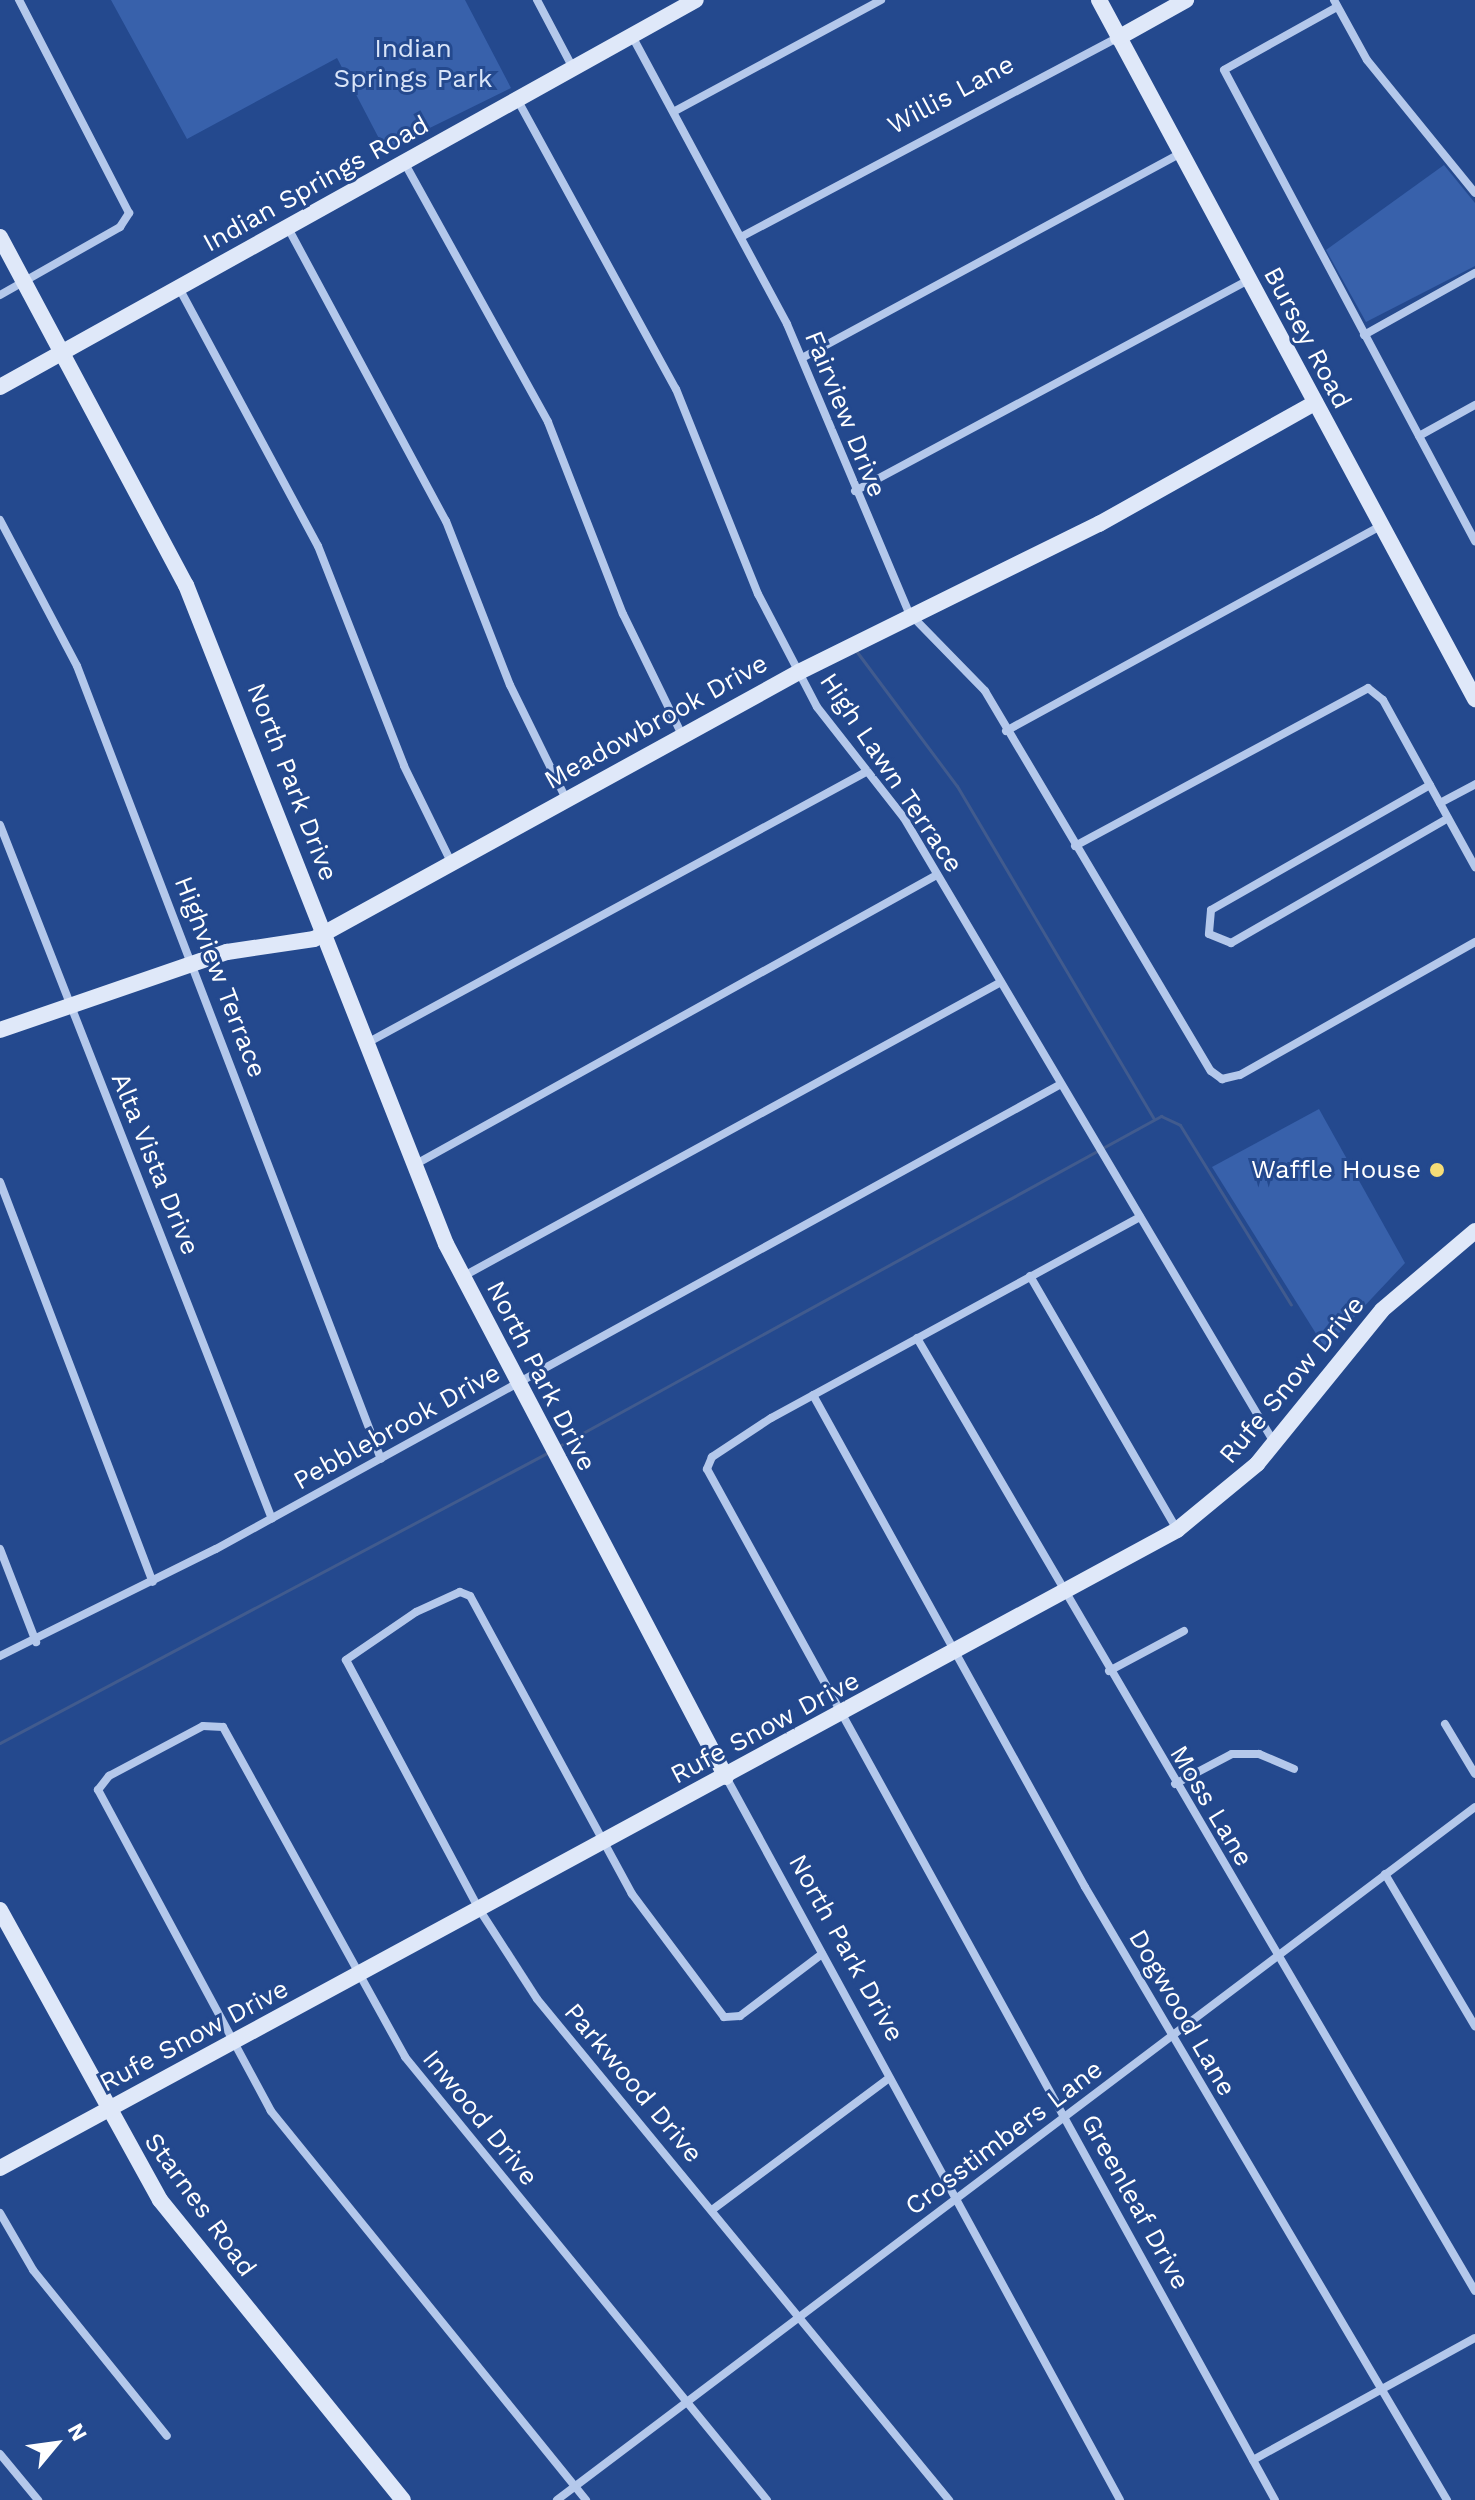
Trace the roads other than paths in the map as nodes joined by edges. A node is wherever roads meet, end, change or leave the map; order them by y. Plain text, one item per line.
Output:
1 (19, 0) edge
2 (537, 0) edge
3 (881, 0) edge
4 (1099, 0) edge
5 (1186, 0) edge
6 (685, 3) edge
7 (1335, 4) edge
8 (632, 36) junction
9 (1118, 38) junction
10 (573, 68) junction
11 (517, 99) junction
12 (675, 111) junction
13 (1180, 154) junction
14 (404, 162) junction
15 (1475, 193) edge
16 (288, 227) junction
17 (0, 237) edge
18 (741, 237) junction
19 (1475, 273) edge
20 (1249, 280) junction
21 (23, 282) junction
22 (179, 288) junction
23 (0, 295) edge
24 (1364, 335) junction
25 (61, 353) junction
26 (802, 358) junction
27 (0, 387) edge
28 (1315, 403) junction
29 (1475, 405) edge
30 (1419, 436) junction
31 (855, 491) junction
32 (0, 520) edge
33 (1381, 525) junction
34 (1475, 540) edge
35 (909, 613) junction
36 (799, 672) junction
37 (1469, 674) edge
38 (1475, 699) edge
39 (1006, 731) junction
40 (682, 735) junction
41 (866, 772) junction
42 (1475, 784) edge
43 (1430, 785) junction
44 (566, 799) junction
45 (1440, 803) junction
46 (1448, 818) junction
47 (0, 825) edge
48 (1075, 846) junction
49 (451, 862) junction
50 (1475, 867) edge
51 (937, 875) junction
52 (324, 933) junction
53 (1475, 942) edge
54 (194, 963) junction
55 (1001, 982) junction
56 (71, 1006) junction
57 (0, 1030) edge
58 (366, 1043) junction
59 (1061, 1084) junction
60 (416, 1164) junction
61 (0, 1182) edge
62 (1140, 1217) junction
63 (1475, 1231) edge
64 (1030, 1276) junction
65 (462, 1277) junction
66 (917, 1338) junction
67 (518, 1384) junction
68 (813, 1395) junction
69 (1276, 1445) junction
70 (381, 1459) junction
71 (272, 1519) junction
72 (1177, 1530) junction
73 (0, 1549) edge
74 (153, 1582) junction
75 (1066, 1594) junction
76 (1184, 1631) dead end
77 (36, 1642) junction
78 (956, 1652) junction
79 (0, 1656) edge
80 (1109, 1671) junction
81 (845, 1713) junction
82 (1445, 1724) dead end
83 (1294, 1769) dead end
84 (1475, 1774) edge
85 (726, 1777) junction
86 (1175, 1784) junction
87 (1475, 1807) edge
88 (602, 1843) junction
89 (1385, 1874) junction
90 (479, 1909) junction
91 (0, 1910) edge
92 (822, 1954) junction
93 (1277, 1957) junction
94 (356, 1976) junction
95 (1475, 2026) edge
96 (1171, 2035) junction
97 (233, 2042) junction
98 (889, 2078) junction
99 (108, 2110) junction
100 (1065, 2116) junction
101 (0, 2168) edge
102 (956, 2199) junction
103 (712, 2210) junction
104 (0, 2213) edge
105 (1475, 2291) edge
106 (801, 2320) junction
107 (1475, 2338) edge
108 (1381, 2390) junction
109 (688, 2404) junction
110 (167, 2436) dead end
111 (0, 2454) edge
112 (1253, 2460) junction
113 (575, 2486) junction
114 (38, 2500) edge
115 (403, 2500) edge
116 (557, 2500) edge
117 (586, 2500) edge
118 (767, 2500) edge
119 (949, 2500) edge
120 (1120, 2500) edge
121 (1275, 2500) edge
122 (1447, 2500) edge

1 - 21 street
2 - 10 street
3 - 12 street
4 - 9 street, Bursey Road
5 - 9 street, Willis Lane
6 - 8 street, Indian Springs Road
7 - 15 street
7 - 24 street
8 - 10 street, Indian Springs Road
8 - 12 street, Fairview Drive
9 - 13 street, Bursey Road
9 - 18 street, Willis Lane
10 - 11 street, Indian Springs Road
11 - 14 street, Indian Springs Road
11 - 36 street, High Lawn Terrace
12 - 18 street, Fairview Drive
13 - 20 street, Bursey Road
13 - 26 street
14 - 16 street, Indian Springs Road
14 - 40 street
16 - 22 street, Indian Springs Road
16 - 44 street
17 - 21 street, North Park Drive
18 - 26 street, Fairview Drive
19 - 24 street
20 - 28 street, Bursey Road
20 - 31 street
21 - 23 street
21 - 25 street, North Park Drive
22 - 25 street, Indian Springs Road
22 - 49 street
24 - 30 street
25 - 27 street, Indian Springs Road
25 - 52 street, North Park Drive
26 - 31 street, Fairview Drive
28 - 33 street, Bursey Road
28 - 35 street, Meadowbrook Drive
29 - 30 street
30 - 34 street
31 - 35 street, Fairview Drive
32 - 54 street, Highview Terrace
33 - 37 street, Bursey Road
33 - 39 street
35 - 36 street, Meadowbrook Drive
35 - 39 street, Fairview Drive
36 - 40 street, Meadowbrook Drive
36 - 41 street, High Lawn Terrace
37 - 38 street, Bursey Road
39 - 48 street, Fairview Drive
40 - 44 street, Meadowbrook Drive
41 - 51 street, High Lawn Terrace
41 - 58 street
42 - 45 street
43 - 45 street
43 - 46 street
43 - 48 street
44 - 49 street, Meadowbrook Drive
45 - 46 street
46 - 50 street
47 - 56 street, Alta Vista Drive
48 - 53 street, Fairview Drive
49 - 52 street, Meadowbrook Drive
51 - 55 street, High Lawn Terrace
51 - 60 street
52 - 54 street, Meadowbrook Drive
52 - 58 street, North Park Drive
54 - 56 street, Meadowbrook Drive
54 - 70 street, Highview Terrace
55 - 59 street, High Lawn Terrace
55 - 65 street
56 - 57 street, Meadowbrook Drive
56 - 71 street, Alta Vista Drive
58 - 60 street, North Park Drive
59 - 62 street, High Lawn Terrace
59 - 67 street, Pebblebrook Drive
60 - 65 street, North Park Drive
61 - 74 street
62 - 64 street
62 - 69 street, High Lawn Terrace
63 - 69 street, Rufe Snow Drive
64 - 66 street
64 - 72 street
65 - 67 street, North Park Drive
66 - 68 street
66 - 75 street, Moss Lane
67 - 70 street, Pebblebrook Drive
67 - 85 street, North Park Drive
68 - 78 street, Dogwood Lane
68 - 81 street, Greenleaf Drive
69 - 72 street, Rufe Snow Drive
70 - 71 street, Pebblebrook Drive
71 - 74 street, Pebblebrook Drive
72 - 75 street, Rufe Snow Drive
73 - 77 street
74 - 77 street, Pebblebrook Drive
75 - 78 street, Rufe Snow Drive
75 - 80 street, Moss Lane
76 - 80 street
77 - 79 street, Pebblebrook Drive
78 - 81 street, Rufe Snow Drive
78 - 96 street, Dogwood Lane
80 - 86 street, Moss Lane
81 - 85 street, Rufe Snow Drive
81 - 100 street, Greenleaf Drive
82 - 84 street
83 - 86 street
85 - 88 street, Rufe Snow Drive
85 - 92 street, North Park Drive
86 - 93 street, Moss Lane
87 - 89 street, Crosstimbers Lane
88 - 90 street, Rufe Snow Drive
88 - 90 street, Parkwood Drive
88 - 92 street
89 - 93 street, Crosstimbers Lane
89 - 95 street
90 - 94 street, Rufe Snow Drive
90 - 103 street, Parkwood Drive
91 - 99 street, Starnes Road
92 - 98 street, North Park Drive
93 - 96 street, Crosstimbers Lane
93 - 105 street, Moss Lane
94 - 97 street, Rufe Snow Drive
94 - 97 street, Inwood Drive
94 - 109 street, Inwood Drive
96 - 100 street, Crosstimbers Lane
96 - 108 street, Dogwood Lane
97 - 99 street, Rufe Snow Drive
97 - 113 street
98 - 102 street, North Park Drive
98 - 103 street
99 - 101 street, Rufe Snow Drive
99 - 115 street, Starnes Road
100 - 102 street, Crosstimbers Lane
100 - 112 street, Greenleaf Drive
102 - 106 street, Crosstimbers Lane
102 - 120 street, North Park Drive
103 - 106 street, Parkwood Drive
104 - 110 street
106 - 109 street, Crosstimbers Lane
106 - 119 street, Parkwood Drive
107 - 108 street
108 - 112 street
108 - 122 street, Dogwood Lane
109 - 113 street, Crosstimbers Lane
109 - 118 street, Inwood Drive
111 - 114 street
112 - 121 street, Greenleaf Drive
113 - 116 street, Crosstimbers Lane
113 - 117 street

